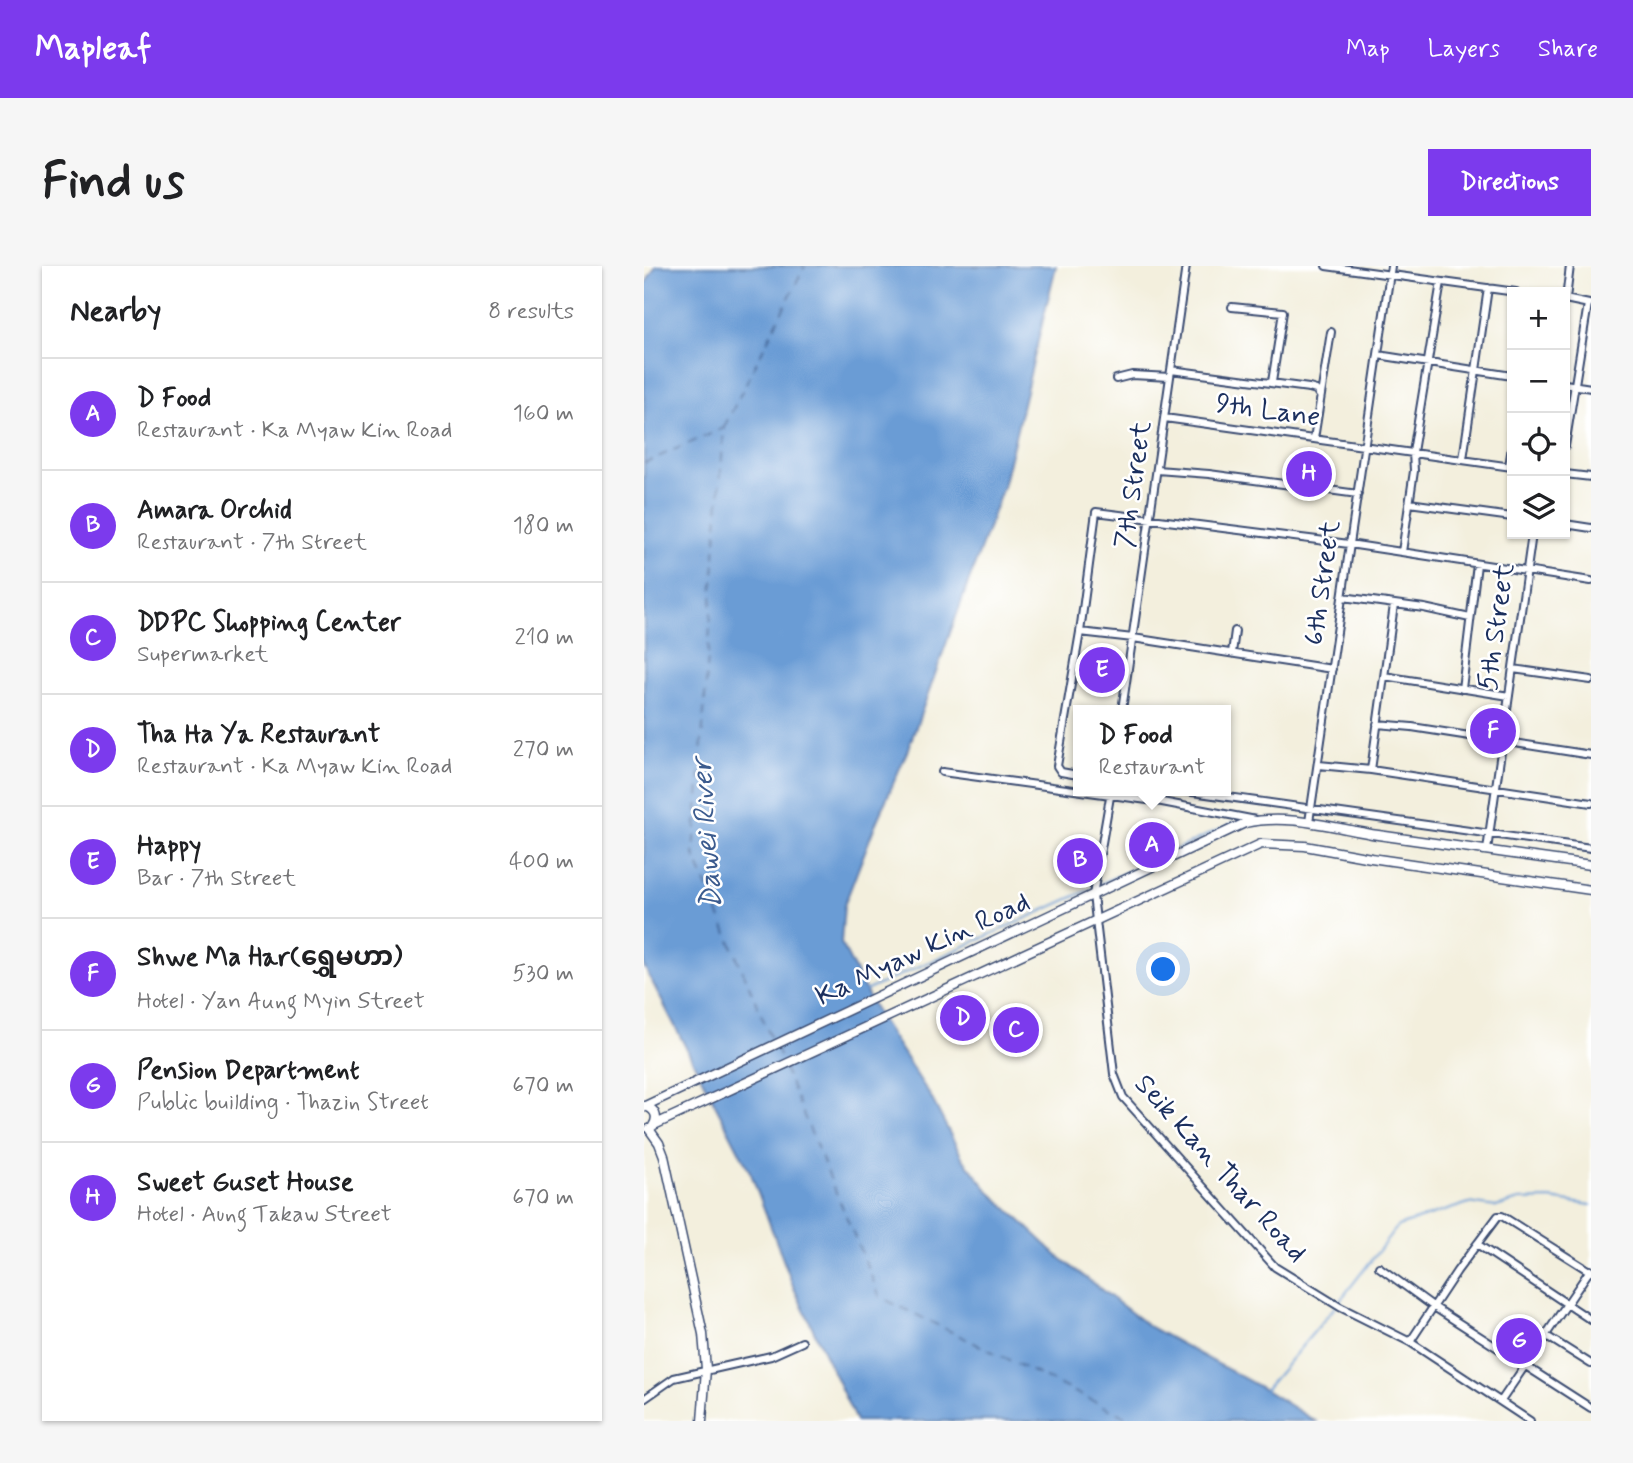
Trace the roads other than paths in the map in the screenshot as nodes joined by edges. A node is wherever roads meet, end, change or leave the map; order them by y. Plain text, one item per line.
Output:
1 (1186, 266) edge
2 (1326, 266) edge
3 (1391, 266) edge
4 (1570, 266) edge
5 (1389, 275) junction
6 (1441, 282) junction
7 (1567, 287) edge
8 (1488, 288) junction
9 (1507, 291) edge
10 (1570, 300) edge
11 (1589, 304) edge
12 (1233, 307) dead end
13 (1331, 332) dead end
14 (1378, 355) junction
15 (1428, 362) junction
16 (1475, 370) junction
17 (1170, 374) junction
18 (1507, 375) edge
19 (1116, 379) dead end
20 (1272, 382) junction
21 (1570, 384) edge
22 (1575, 385) junction
23 (1591, 388) edge
24 (1320, 396) junction
25 (1570, 416) edge
26 (1165, 418) junction
27 (1314, 439) junction
28 (1365, 446) junction
29 (1413, 452) junction
30 (1463, 459) junction
31 (1507, 465) edge
32 (1157, 470) junction
33 (1570, 475) edge
34 (1591, 477) edge
35 (1357, 494) junction
36 (1409, 503) junction
37 (1507, 516) edge
38 (1150, 517) junction
39 (1570, 525) edge
40 (1591, 528) edge
41 (1531, 539) edge
42 (1349, 544) junction
43 (1402, 552) junction
44 (1477, 564) junction
45 (1526, 572) junction
46 (1591, 580) edge
47 (1343, 597) junction
48 (1394, 606) junction
49 (1470, 618) junction
50 (1235, 631) dead end
51 (1080, 632) junction
52 (1133, 638) junction
53 (1232, 653) junction
54 (1332, 669) junction
55 (1513, 669) junction
56 (1384, 676) junction
57 (1591, 680) edge
58 (1462, 689) junction
59 (1509, 696) junction
60 (1123, 705) edge
61 (1377, 724) junction
62 (1502, 741) junction
63 (1591, 755) edge
64 (1319, 765) junction
65 (1371, 770) junction
66 (942, 772) dead end
67 (1073, 774) edge
68 (1073, 789) edge
69 (1496, 789) junction
70 (1110, 796) edge
71 (1123, 796) edge
72 (1218, 796) edge
73 (1591, 803) edge
74 (1311, 810) junction
75 (1258, 820) junction
76 (1309, 822) junction
77 (1489, 834) junction
78 (1591, 848) edge
79 (1487, 850) junction
80 (1591, 865) edge
81 (1591, 890) edge
82 (1093, 895) junction
83 (1096, 920) junction
84 (645, 1106) edge
85 (649, 1128) edge
86 (1477, 1244) junction
87 (1379, 1267) dead end
88 (1590, 1271) edge
89 (1567, 1304) junction
90 (1434, 1307) junction
91 (1591, 1320) edge
92 (1529, 1325) dead end
93 (1546, 1335) junction
94 (802, 1342) dead end
95 (1409, 1342) junction
96 (1591, 1364) edge
97 (1524, 1366) junction
98 (706, 1368) junction
99 (644, 1398) edge
100 (1501, 1401) junction
101 (1591, 1408) edge
102 (702, 1421) edge
103 (1530, 1421) edge

1 - 17 street, 7th Street
2 - 5 street
3 - 5 street, 6th Street
4 - 7 street
5 - 6 street
5 - 14 street, 6th Street
6 - 8 street
6 - 15 street
8 - 9 street
8 - 16 street
10 - 11 street
11 - 22 street
12 - 20 street
13 - 24 street
14 - 15 street
14 - 28 street, 6th Street
15 - 16 street
15 - 29 street
16 - 18 street
16 - 30 street
17 - 19 street
17 - 20 street
17 - 26 street, 7th Street
20 - 24 street
21 - 22 street
22 - 23 street
22 - 25 street
24 - 27 street
26 - 27 street, 9th Lane
26 - 32 street, 7th Street
27 - 28 street, 9th Lane
28 - 29 street, 9th Lane
28 - 35 street, 6th Street
29 - 30 street, 9th Lane
29 - 36 street
30 - 31 street, 9th Lane
32 - 35 street
32 - 38 street, 7th Street
33 - 34 street
35 - 42 street, 6th Street
36 - 37 street
36 - 43 street
38 - 42 street
38 - 51 street
38 - 52 street, 7th Street
39 - 40 street
41 - 45 street, 5th Street
42 - 43 street
42 - 47 street, 6th Street
43 - 44 street
44 - 45 street
44 - 49 street
45 - 46 street
45 - 55 street, 5th Street
47 - 48 street
47 - 54 street, 6th Street
48 - 49 street
48 - 56 street
49 - 58 street
50 - 53 street
51 - 52 street
51 - 67 street
52 - 53 street
52 - 60 street, 7th Street
53 - 54 street
54 - 64 street, 6th Street
55 - 57 street
55 - 59 street, 5th Street
56 - 58 street
56 - 61 street
58 - 59 street
59 - 62 street, 5th Street
61 - 62 street
61 - 65 street
62 - 63 street
62 - 69 street, 5th Street
64 - 65 street
64 - 74 street, 6th Street
65 - 69 street
66 - 68 street
69 - 73 street
69 - 77 street, 5th Street
70 - 82 street
71 - 75 street
72 - 74 street
74 - 76 street, 6th Street
74 - 77 street
75 - 76 main road, Ka Myaw Kin Road
75 - 82 main road, Ka Myaw Kin Road
76 - 79 main road, Ka Myaw Kin Road
77 - 78 street
77 - 79 street, 5th Street
79 - 80 main road, Ka Myaw Kin Road
81 - 83 main road, Ka Myaw Kin Road
82 - 83 street, Seik Kan Thar Road
82 - 84 main road, Ka Myaw Kin Road
83 - 85 main road, Ka Myaw Kin Road
83 - 95 street, Seik Kan Thar Road
84 - 85 main road
85 - 98 main road
86 - 88 street
86 - 89 street
86 - 90 street
87 - 90 street
88 - 89 street
89 - 91 street
89 - 93 street
90 - 95 street
90 - 97 street
92 - 93 street
93 - 96 street
93 - 97 street
94 - 98 street
95 - 100 street, Seik Kan Thar Road
97 - 100 street
97 - 101 street
98 - 99 street
98 - 102 main road
100 - 103 street, Seik Kan Thar Road

